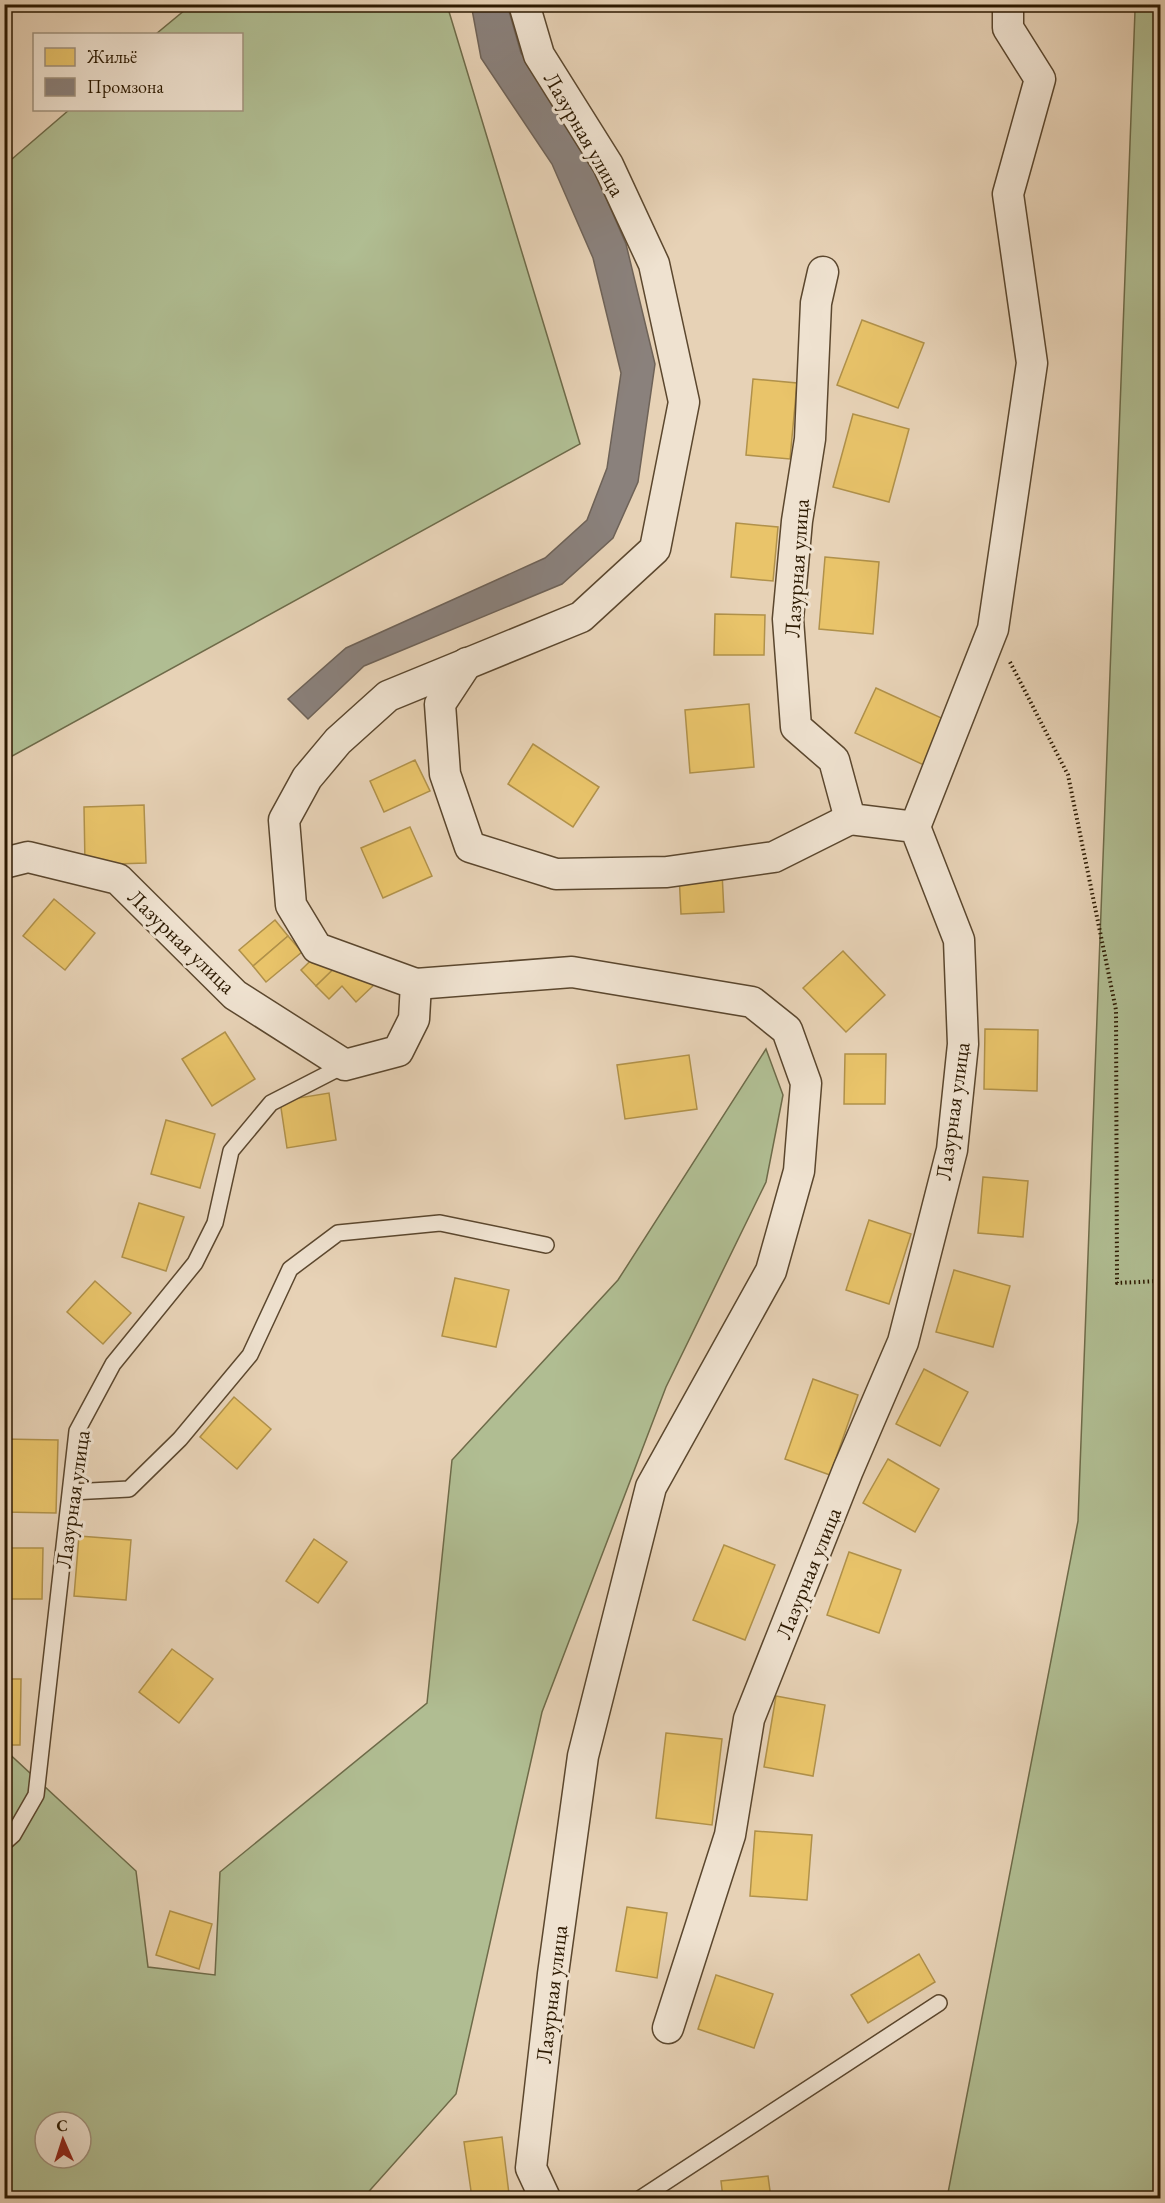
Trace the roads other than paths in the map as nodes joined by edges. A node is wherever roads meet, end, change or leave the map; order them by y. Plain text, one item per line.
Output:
1 (524, 4) edge
2 (1008, 4) edge
3 (823, 272) dead end
4 (467, 663) junction
5 (850, 819) junction
6 (915, 827) junction
7 (4, 863) edge
8 (416, 984) junction
9 (345, 1065) junction
10 (546, 1245) dead end
11 (71, 1492) junction
12 (4, 1843) edge
13 (939, 2003) dead end
14 (668, 2028) dead end
15 (545, 2199) edge
16 (641, 2199) edge

1 - 4 street, Лазурная улица
2 - 6 street
3 - 5 street, Лазурная улица
4 - 5 street
4 - 8 street, Лазурная улица
5 - 6 street
6 - 14 street, Лазурная улица
7 - 9 street, Лазурная улица
8 - 9 street, Лазурная улица
8 - 15 street, Лазурная улица
9 - 11 lane, Лазурная улица
10 - 11 lane
11 - 12 lane, Лазурная улица
13 - 16 lane

